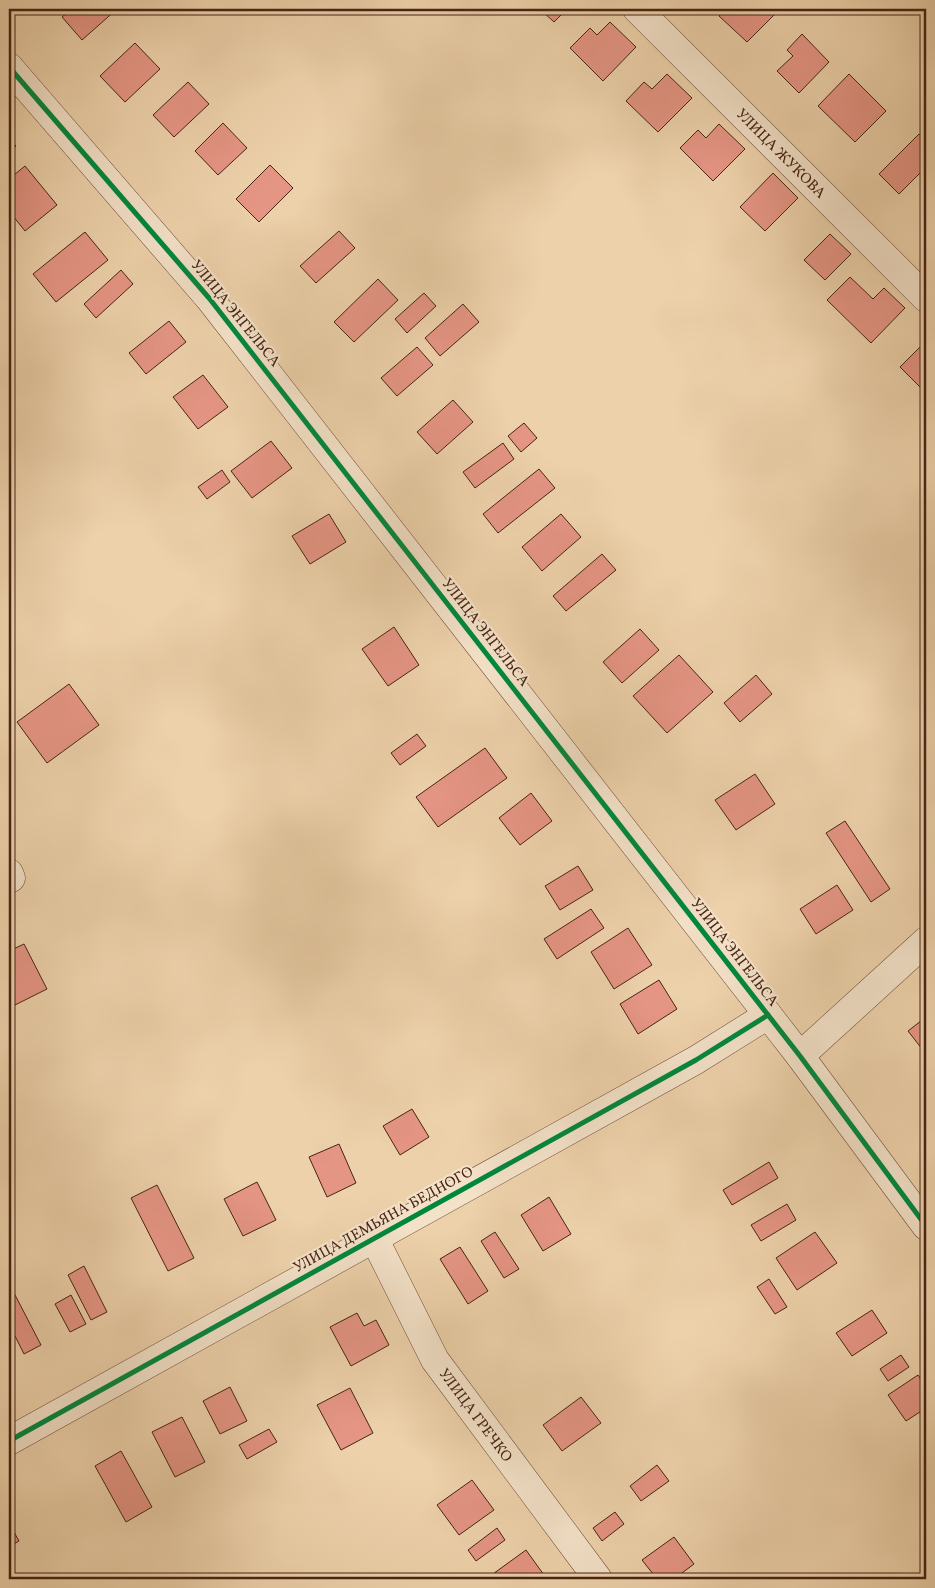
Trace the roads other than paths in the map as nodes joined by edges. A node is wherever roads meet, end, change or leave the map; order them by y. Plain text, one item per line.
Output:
1 (637, 9) edge
2 (9, 68) edge
3 (926, 298) edge
4 (9, 874) edge
5 (9, 879) edge
6 (926, 940) edge
7 (768, 1015) junction
8 (800, 1056) junction
9 (926, 1226) edge
10 (374, 1238) junction
11 (9, 1442) edge
12 (598, 1579) edge

1 - 3 street, УЛИЦА ЖУКОВА
2 - 7 street, УЛИЦА ЭНГЕЛЬСА
4 - 5 street
6 - 8 street
7 - 8 street, УЛИЦА ЭНГЕЛЬСА
7 - 10 street, УЛИЦА ДЕМЬЯНА БЕДНОГО
8 - 9 street, УЛИЦА ЭНГЕЛЬСА
10 - 11 street, УЛИЦА ДЕМЬЯНА БЕДНОГО
10 - 12 street, УЛИЦА ГРЕЧКО

